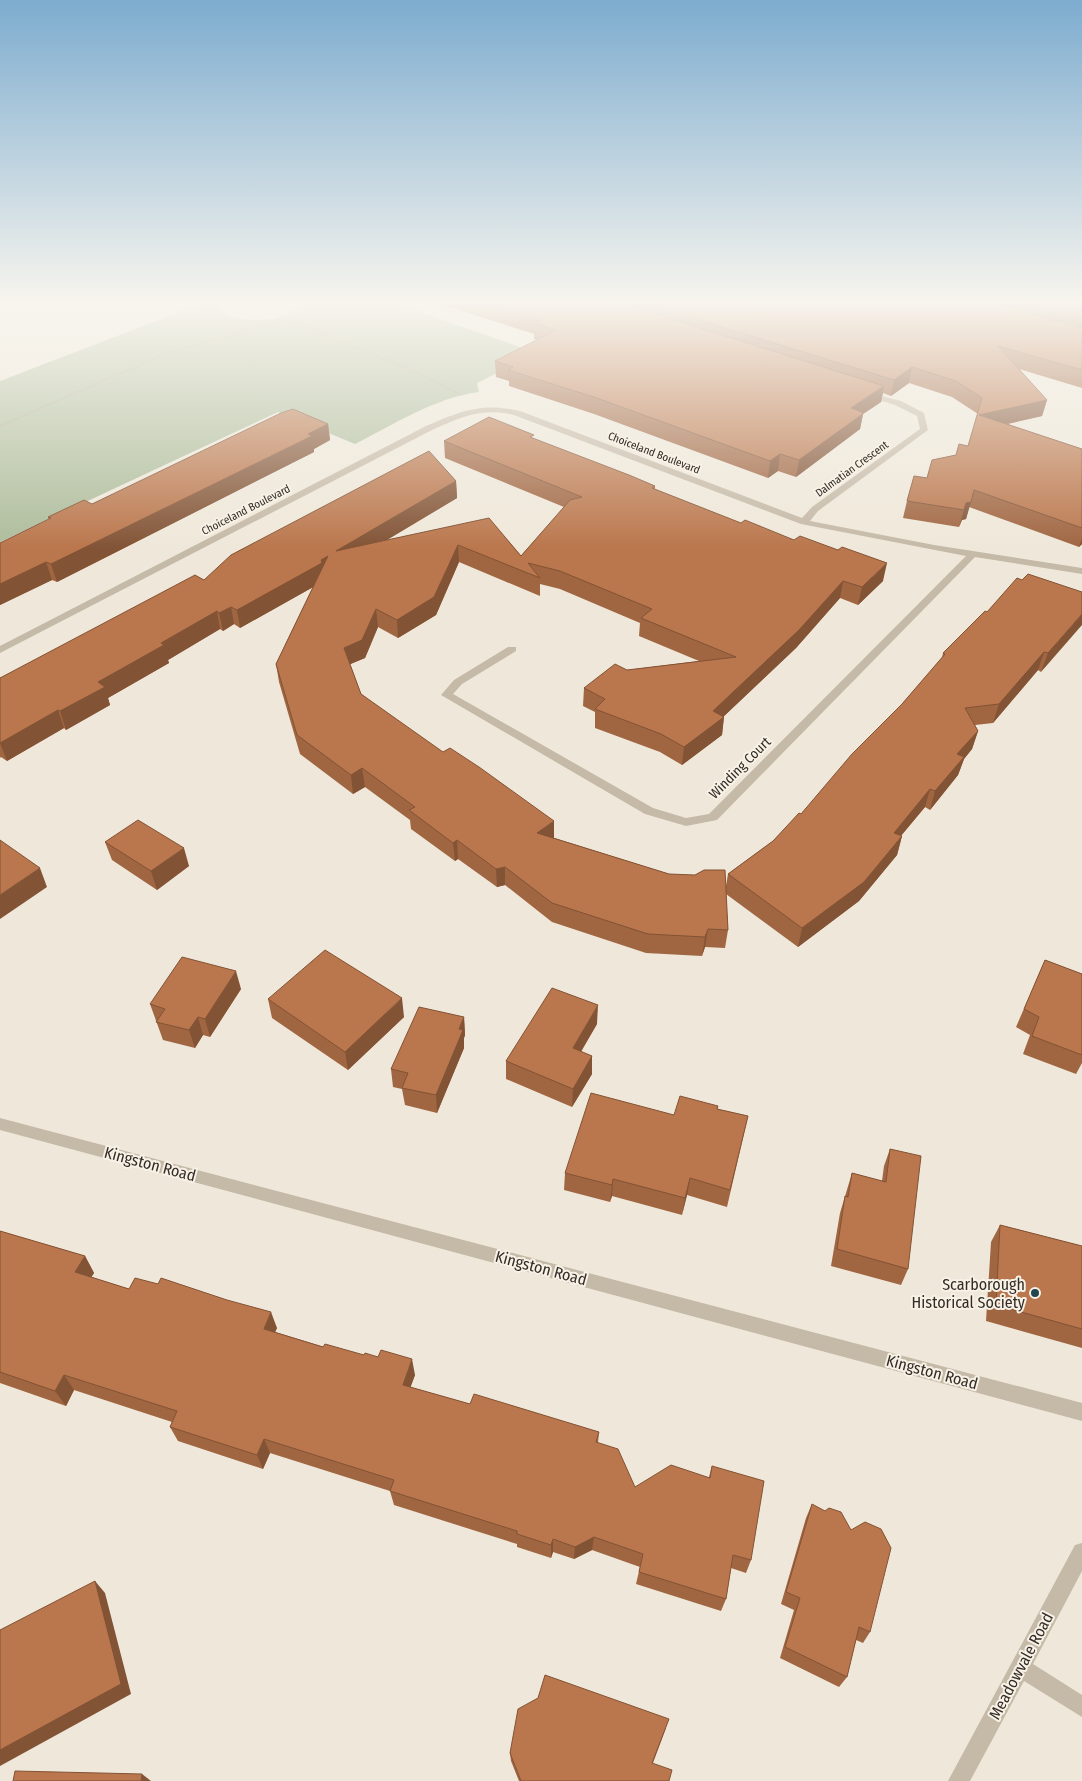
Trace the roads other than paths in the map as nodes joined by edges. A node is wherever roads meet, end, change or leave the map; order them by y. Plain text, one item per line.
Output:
1 (860, 391) edge
2 (804, 522) junction
3 (972, 555) junction
4 (1082, 571) edge
5 (512, 649) dead end
6 (0, 650) edge
7 (0, 1124) edge
8 (1082, 1412) edge
9 (1082, 1552) edge
10 (1020, 1668) junction
11 (1082, 1706) edge
12 (959, 1781) edge

1 - 2 street, Dalmatian Crescent
2 - 3 street, Choiceland Boulevard
2 - 6 street, Choiceland Boulevard
3 - 4 street, Choiceland Boulevard
3 - 5 street, Winding Court
7 - 8 street, Kingston Road
9 - 10 street, Meadowvale Road
10 - 11 street
10 - 12 street, Meadowvale Road

